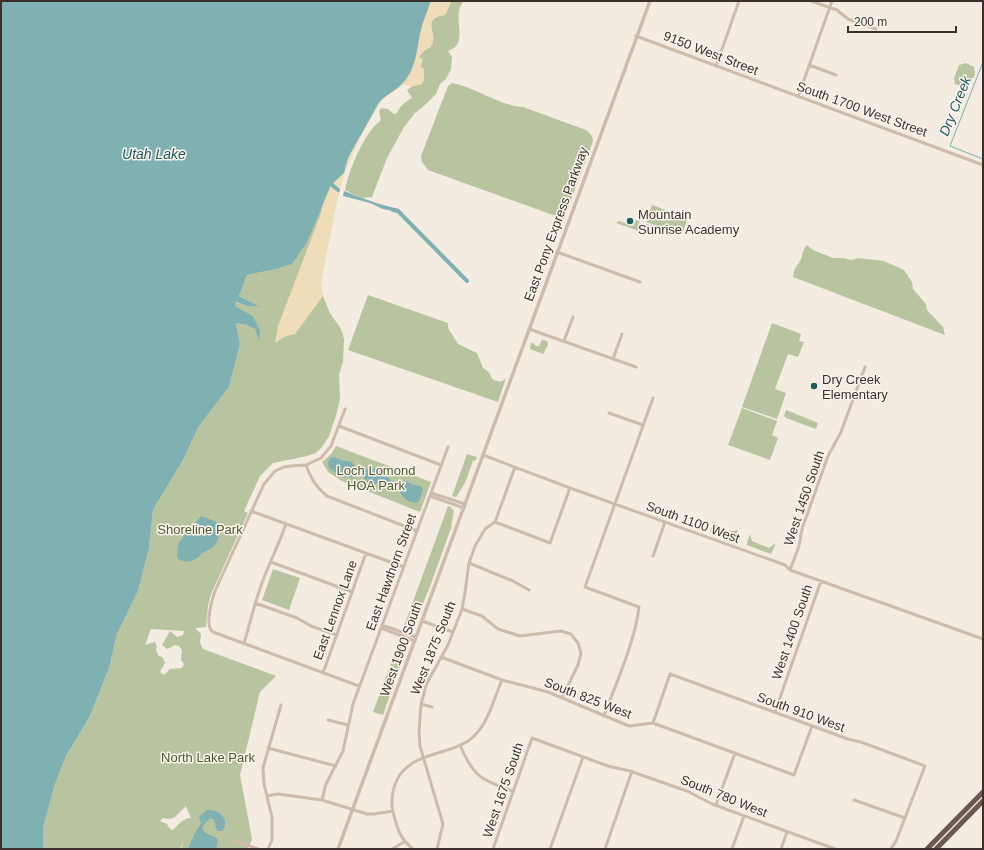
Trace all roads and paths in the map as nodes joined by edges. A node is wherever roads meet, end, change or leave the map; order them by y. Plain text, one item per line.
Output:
1 (650, 1) edge
2 (739, 1) edge
3 (832, 1) edge
4 (811, 2) edge
5 (829, 8) junction
6 (876, 29) dead end
7 (636, 36) junction
8 (809, 65) junction
9 (716, 66) junction
10 (836, 75) dead end
11 (779, 90) joint
12 (798, 97) junction
13 (983, 166) edge
14 (557, 252) junction
15 (640, 282) dead end
16 (573, 317) dead end
17 (529, 329) junction
18 (622, 334) dead end
19 (564, 342) junction
20 (613, 359) junction
21 (636, 367) dead end
22 (865, 367) dead end
23 (653, 398) dead end
24 (345, 409) dead end
25 (609, 413) dead end
26 (643, 425) junction
27 (339, 426) junction
28 (448, 447) dead end
29 (483, 455) junction
30 (306, 465) junction
31 (441, 465) junction
32 (515, 467) junction
33 (570, 488) junction
34 (431, 494) junction
35 (615, 504) junction
36 (464, 506) junction
37 (251, 511) junction
38 (494, 522) junction
39 (665, 522) junction
40 (286, 524) junction
41 (417, 531) junction
42 (366, 553) junction
43 (653, 556) dead end
44 (271, 562) junction
45 (469, 563) junction
46 (404, 567) junction
47 (790, 570) junction
48 (821, 581) junction
49 (529, 590) dead end
50 (352, 592) junction
51 (255, 603) junction
52 (462, 610) junction
53 (422, 621) junction
54 (381, 627) junction
55 (453, 632) junction
56 (337, 635) junction
57 (416, 639) junction
58 (983, 639) edge
59 (244, 643) junction
60 (441, 657) junction
61 (323, 673) junction
62 (502, 680) junction
63 (360, 686) junction
64 (562, 698) junction
65 (281, 704) dead end
66 (421, 704) junction
67 (432, 707) dead end
68 (775, 712) junction
69 (604, 716) junction
70 (328, 720) dead end
71 (653, 723) junction
72 (348, 725) junction
73 (812, 726) junction
74 (532, 738) joint
75 (460, 745) junction
76 (268, 748) junction
77 (735, 753) junction
78 (583, 757) junction
79 (423, 758) junction
80 (336, 766) junction
81 (632, 771) junction
82 (512, 791) junction
83 (983, 792) edge
84 (267, 796) junction
85 (322, 800) junction
86 (854, 800) dead end
87 (983, 801) edge
88 (716, 806) junction
89 (353, 809) junction
90 (393, 811) junction
91 (744, 816) junction
92 (905, 818) junction
93 (787, 832) junction
94 (233, 840) dead end
95 (404, 842) junction
96 (258, 849) edge
97 (268, 849) edge
98 (338, 849) edge
99 (392, 849) edge
100 (413, 849) edge
101 (437, 849) edge
102 (493, 849) edge
103 (550, 849) edge
104 (605, 849) edge
105 (732, 849) edge
106 (781, 849) edge
107 (835, 849) edge
108 (891, 849) edge
109 (927, 849) edge
110 (936, 849) edge

1 - 7 street, East Pony Express Parkway
2 - 9 street
3 - 5 street
4 - 5 street
5 - 6 street
5 - 8 street
7 - 9 street, 9150 West Street
7 - 14 street, East Pony Express Parkway
8 - 10 street
8 - 12 street
9 - 11 street, 9150 West Street
11 - 12 street, South 1700 West Street
12 - 13 street, South 1700 West Street
14 - 15 street
14 - 17 street, East Pony Express Parkway
16 - 19 street
17 - 19 street
17 - 29 street, East Pony Express Parkway
18 - 20 street
19 - 20 street
20 - 21 street
22 - 47 street, West 1450 South
23 - 26 street
24 - 27 street
25 - 26 street
26 - 35 street
27 - 30 street
27 - 31 street
28 - 31 street, East Hawthorn Street
29 - 32 street, South 1100 West
29 - 36 street, West 1900 South
30 - 37 street
30 - 41 street
31 - 34 street, East Hawthorn Street
32 - 33 street, South 1100 West
32 - 38 street, West 1875 South
33 - 35 street, South 1100 West
33 - 38 street
34 - 36 street
34 - 41 street, East Hawthorn Street
35 - 39 street, South 1100 West
35 - 69 street
36 - 53 street, West 1900 South
37 - 40 street
37 - 59 street
38 - 45 street, West 1875 South
39 - 43 street
39 - 47 street, South 1100 West
40 - 42 street
40 - 44 street
41 - 46 street, East Hawthorn Street
42 - 46 street
42 - 50 street, East Lennox Lane
44 - 50 street
44 - 51 street
45 - 49 street
45 - 52 street, West 1875 South
46 - 54 street, East Hawthorn Street
47 - 48 street, South 1100 West
48 - 58 street, South 1100 West
48 - 68 street, West 1400 South
50 - 56 street, East Lennox Lane
51 - 56 street
51 - 59 street
52 - 55 street, West 1875 South
52 - 64 street
53 - 55 street
53 - 57 street, West 1900 South
54 - 57 street
54 - 63 street, East Hawthorn Street
55 - 60 street, West 1875 South
56 - 61 street, East Lennox Lane
57 - 89 street, West 1900 South
59 - 61 street
60 - 62 street, South 825 West
60 - 66 street, West 1875 South
61 - 63 street
62 - 64 street, South 825 West
62 - 75 street
63 - 72 street, East Hawthorn Street
64 - 69 street, South 825 West
65 - 76 street
66 - 67 street, West 1875 South
66 - 79 street, West 1875 South
68 - 71 street, South 910 West
68 - 73 street, South 910 West
69 - 71 street, South 825 West
70 - 72 street
71 - 77 street, South 825 West
72 - 80 street, East Hawthorn Street
73 - 77 street, South 825 West
73 - 92 street, South 910 West
74 - 78 street, South 780 West
74 - 82 street, West 1675 South
75 - 79 street
75 - 82 street
76 - 80 street
76 - 84 street
77 - 88 street
78 - 81 street, South 780 West
78 - 103 street
79 - 90 street
79 - 101 street, West 1875 South
80 - 85 street, East Hawthorn Street
81 - 88 street, South 780 West
81 - 104 street
82 - 102 street, West 1675 South
83 - 109 highway
84 - 85 street
84 - 97 street
85 - 89 street
86 - 92 street
87 - 110 highway
88 - 91 street, South 780 West
89 - 90 street
89 - 98 street, West 1900 South
90 - 95 street
91 - 93 street, South 780 West
91 - 105 street
92 - 108 street
93 - 106 street
93 - 107 street, South 780 West
94 - 96 street
95 - 99 street
95 - 100 street

